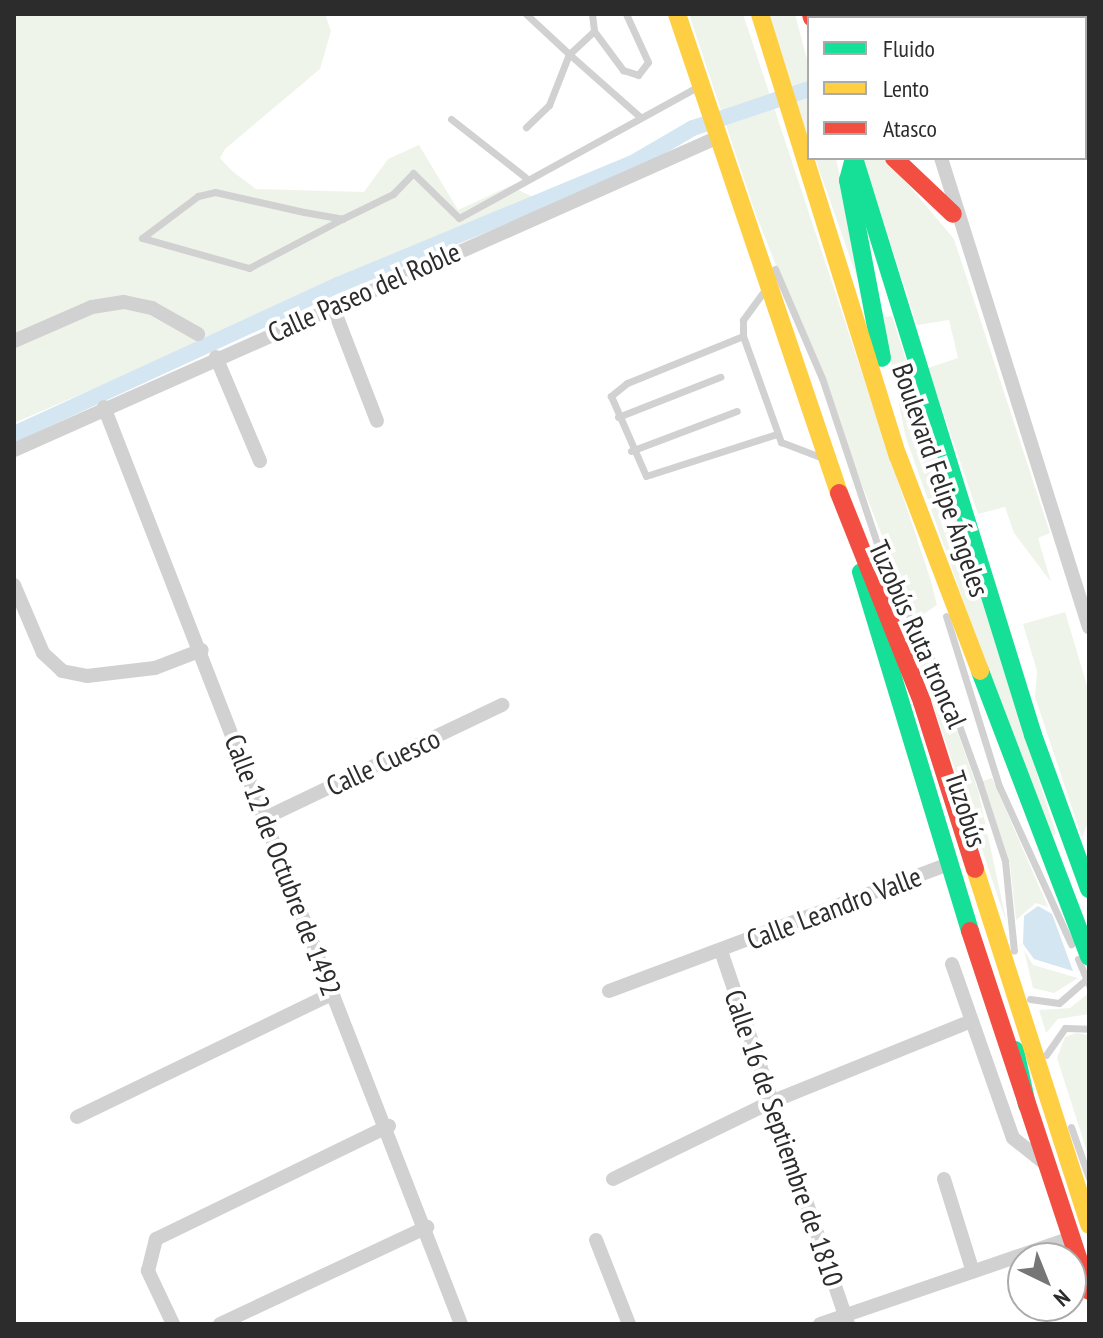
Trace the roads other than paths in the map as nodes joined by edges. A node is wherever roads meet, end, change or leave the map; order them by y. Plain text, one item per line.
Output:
1 (526, 14) edge
2 (592, 14) edge
3 (626, 14) edge
4 (677, 14) edge
5 (685, 14) edge
6 (747, 14) edge
7 (760, 14) edge
8 (594, 31) junction
9 (569, 54) junction
10 (776, 82) junction
11 (639, 116) junction
12 (713, 116) junction
13 (788, 116) junction
14 (451, 119) dead end
15 (526, 127) dead end
16 (853, 160) edge
17 (855, 160) edge
18 (896, 160) edge
19 (941, 160) edge
20 (525, 177) junction
21 (953, 214) junction
22 (342, 219) junction
23 (767, 286) junction
24 (333, 307) junction
25 (198, 334) dead end
26 (743, 336) junction
27 (14, 341) edge
28 (216, 357) junction
29 (720, 377) dead end
30 (104, 407) junction
31 (737, 411) dead end
32 (618, 417) junction
33 (377, 421) dead end
34 (777, 434) junction
35 (14, 450) edge
36 (631, 451) junction
37 (898, 456) junction
38 (825, 458) junction
39 (260, 461) dead end
40 (847, 515) junction
41 (888, 576) junction
42 (14, 585) edge
43 (1089, 627) edge
44 (202, 650) junction
45 (502, 705) dead end
46 (265, 818) junction
47 (948, 864) junction
48 (1088, 877) edge
49 (982, 890) junction
50 (721, 951) junction
51 (1014, 951) junction
52 (1089, 957) edge
53 (952, 964) dead end
54 (1088, 982) edge
55 (609, 991) dead end
56 (332, 994) junction
57 (1030, 999) junction
58 (971, 1021) junction
59 (1089, 1029) edge
60 (1046, 1055) junction
61 (771, 1102) junction
62 (1027, 1105) junction
63 (77, 1117) dead end
64 (389, 1126) junction
65 (1047, 1165) junction
66 (1089, 1178) edge
67 (613, 1179) dead end
68 (944, 1179) dead end
69 (1089, 1225) edge
70 (427, 1227) junction
71 (1071, 1238) junction
72 (596, 1240) dead end
73 (973, 1272) junction
74 (1089, 1291) edge
75 (847, 1320) edge
76 (173, 1324) edge
77 (220, 1324) edge
78 (461, 1324) edge
79 (629, 1324) edge
80 (820, 1324) edge

1 - 9 lane
2 - 8 lane
3 - 8 lane
4 - 12 main road
5 - 12 lane
6 - 10 lane
7 - 10 main road, Boulevard Felipe Ángeles
8 - 9 lane
9 - 11 lane
9 - 15 lane
10 - 13 main road, Boulevard Felipe Ángeles
11 - 12 lane
11 - 20 lane
12 - 23 main road
12 - 24 street, Calle Paseo del Roble
12 - 41 lane, Tuzobús Ruta troncal
13 - 37 main road, Boulevard Felipe Ángeles
13 - 54 lane, Tuzobús Ruta troncal
14 - 20 lane
16 - 37 main road
17 - 48 main road, Boulevard Felipe Ángeles
18 - 21 main road
19 - 21 street
20 - 22 lane
21 - 43 street
22 - 22 lane
23 - 26 lane
23 - 38 main road
24 - 28 street, Calle Paseo del Roble
24 - 33 street
25 - 27 street
26 - 32 lane
26 - 34 lane
28 - 30 street, Calle Paseo del Roble
28 - 39 street
29 - 32 lane
30 - 35 street, Calle Paseo del Roble
30 - 44 street, Calle 12 de Octubre de 1492
31 - 36 lane
32 - 36 lane
34 - 36 lane
34 - 38 lane
37 - 52 main road, Boulevard Felipe Ángeles
38 - 40 main road
40 - 47 main road
40 - 49 main road
41 - 51 lane, Tuzobús
41 - 51 lane, Tuzobús Ruta troncal
42 - 44 street
44 - 46 street, Calle 12 de Octubre de 1492
45 - 46 street, Calle Cuesco
46 - 56 street, Calle 12 de Octubre de 1492
47 - 50 street, Calle Leandro Valle
47 - 62 main road
49 - 62 main road
49 - 69 main road
50 - 55 street, Calle Leandro Valle
50 - 61 street, Calle 16 de Septiembre de 1810
51 - 57 lane, Tuzobús Ruta troncal
53 - 58 street
54 - 57 lane
56 - 63 street
56 - 64 street, Calle 12 de Octubre de 1492
57 - 60 lane, Tuzobús Ruta troncal
58 - 61 street
58 - 65 street
59 - 60 lane
60 - 66 lane, Tuzobús Ruta troncal
61 - 67 street
61 - 75 street, Calle 16 de Septiembre de 1810
62 - 65 main road
64 - 70 street, Calle 12 de Octubre de 1492
64 - 76 street
65 - 71 main road
68 - 73 street
70 - 77 street
70 - 78 street, Calle 12 de Octubre de 1492
71 - 73 street
71 - 74 main road
72 - 79 street
73 - 75 street
75 - 80 street

